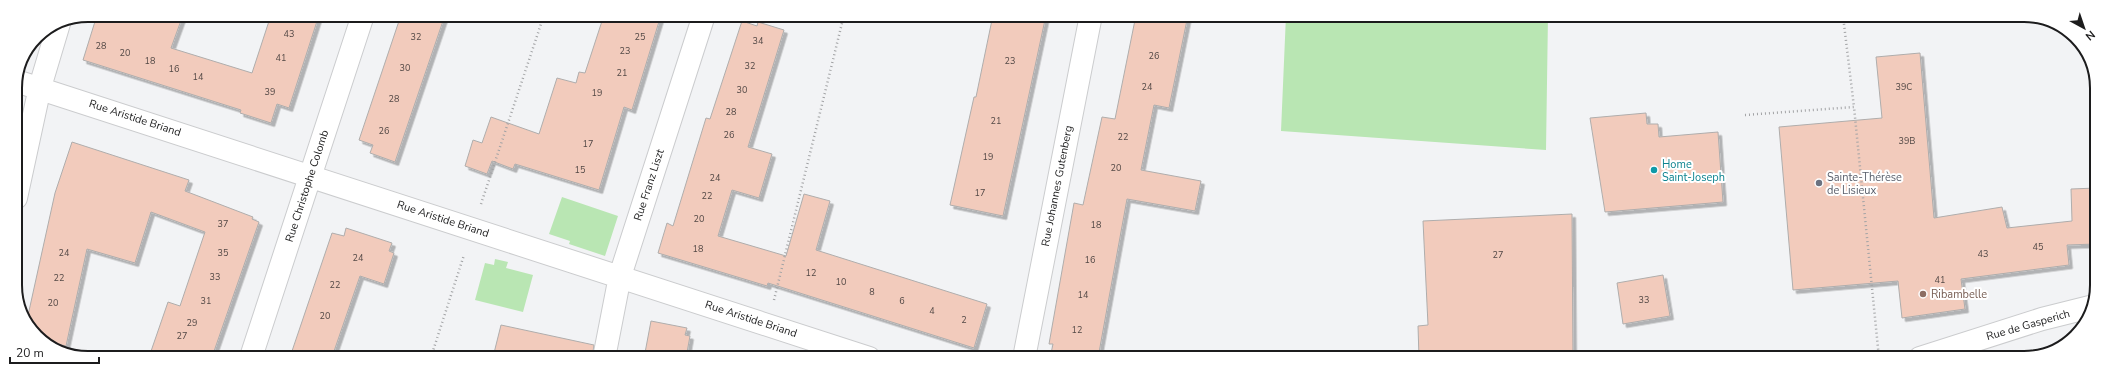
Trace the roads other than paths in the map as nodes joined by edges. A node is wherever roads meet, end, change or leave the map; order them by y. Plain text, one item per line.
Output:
1 (361, 22) edge
2 (702, 22) edge
3 (1090, 22) edge
4 (57, 30) edge
5 (22, 83) edge
6 (40, 87) junction
7 (22, 170) edge
8 (310, 175) junction
9 (620, 276) junction
10 (2086, 308) edge
11 (253, 351) edge
12 (605, 351) edge
13 (848, 351) edge
14 (1025, 351) edge
15 (1942, 351) edge

1 - 8 street, Rue Christophe Colomb
2 - 9 street, Rue Franz Liszt
3 - 14 street, Rue Johannes Gutenberg
4 - 6 street
5 - 6 street, Rue Aristide Briand
6 - 7 street
6 - 8 street, Rue Aristide Briand
8 - 9 street, Rue Aristide Briand
8 - 11 street, Rue Christophe Colomb
9 - 12 street, Rue Franz Liszt
9 - 13 street, Rue Aristide Briand
10 - 15 street, Rue de Gasperich

